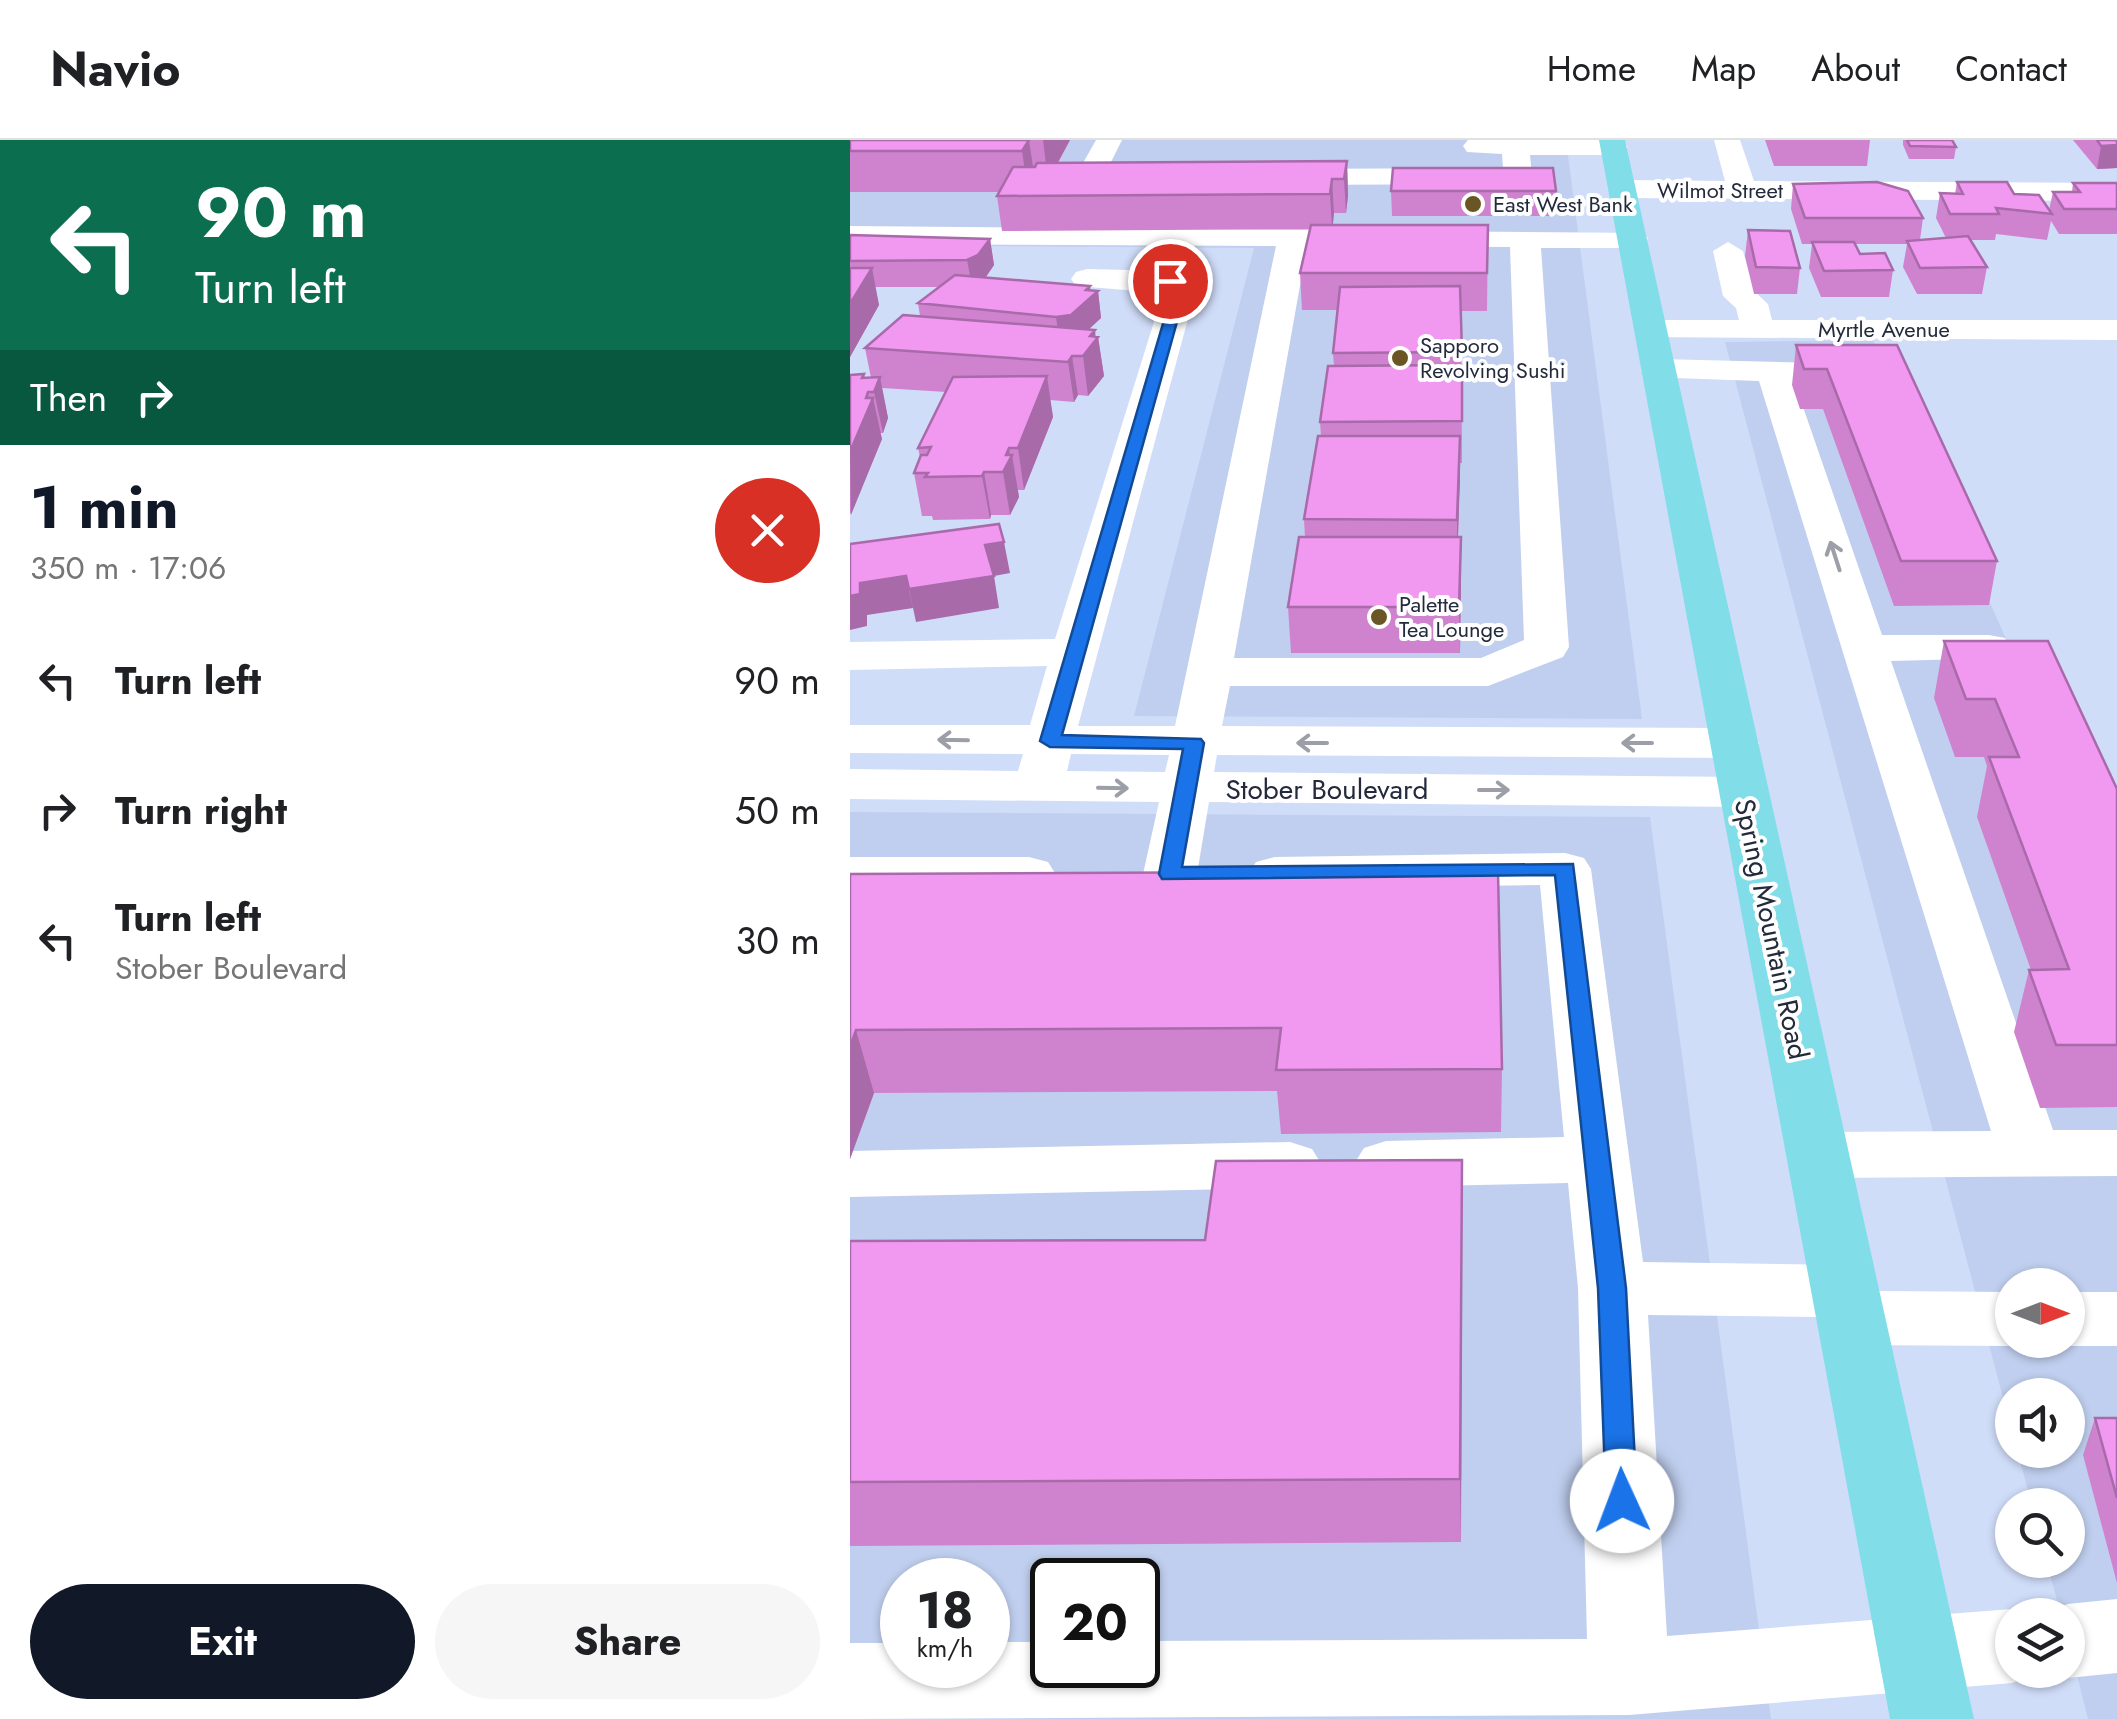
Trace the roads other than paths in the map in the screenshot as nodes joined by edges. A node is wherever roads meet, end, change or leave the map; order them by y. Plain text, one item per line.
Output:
1 (1109, 140) edge
2 (1727, 140) edge
3 (1374, 146) dead end
4 (1455, 146) dead end
5 (1515, 146) junction
6 (1370, 176) junction
7 (1182, 178) edge
8 (1238, 178) edge
9 (1620, 179) edge
10 (2117, 192) edge
11 (1751, 198) junction
12 (989, 202) dead end
13 (850, 236) edge
14 (966, 236) junction
15 (1293, 237) junction
16 (1363, 237) junction
17 (1524, 238) junction
18 (1728, 251) dead end
19 (1086, 280) dead end
20 (1758, 329) junction
21 (2117, 330) edge
22 (1655, 350) junction
23 (1773, 370) junction
24 (1848, 370) edge
25 (1865, 648) junction
26 (1988, 648) edge
27 (1073, 652) junction
28 (850, 656) edge
29 (1210, 672) junction
30 (850, 738) edge
31 (1044, 764) junction
32 (1190, 766) junction
33 (1740, 768) junction
34 (850, 784) edge
35 (850, 873) edge
36 (1170, 874) junction
37 (2029, 1153) junction
38 (2117, 1153) edge
39 (1818, 1155) junction
40 (1598, 1159) junction
41 (850, 1174) edge
42 (1612, 1288) junction
43 (1848, 1304) junction
44 (1995, 1317) edge
45 (2085, 1319) edge
46 (2117, 1319) edge
47 (2117, 1636) edge
48 (2085, 1639) edge
49 (1995, 1654) edge
50 (1629, 1677) junction
51 (850, 1681) edge
52 (1926, 1687) edge

1 - 7 street
2 - 11 street
3 - 6 street
4 - 5 street
5 - 6 street
5 - 9 street
6 - 8 street
6 - 16 street
9 - 11 street, Wilmot Street
9 - 17 street
9 - 22 main road, Spring Mountain Road
10 - 11 street, Wilmot Street
12 - 14 street
13 - 14 street
14 - 15 street
15 - 16 street
15 - 29 street
16 - 17 street
17 - 29 street
18 - 20 street
19 - 27 street
20 - 21 street, Myrtle Avenue
20 - 22 street, Myrtle Avenue
22 - 23 street
22 - 33 main road, Spring Mountain Road
23 - 24 street
25 -> 23 street
25 - 26 street
25 - 37 street
27 - 28 street
27 - 31 street
29 - 32 street
31 -> 30 street, Stober Boulevard
31 - 32 street, Stober Boulevard
31 - 34 street, Stober Boulevard
32 - 33 street, Stober Boulevard
32 - 36 street
33 - 39 main road, Spring Mountain Road
35 - 36 street
36 - 40 street
37 - 38 street
37 - 39 street
39 - 43 main road, Spring Mountain Road
40 - 41 street
40 - 42 street
42 - 43 street
42 - 50 street
43 - 44 street
43 - 52 main road, Spring Mountain Road
45 - 46 street
47 - 48 street
49 - 52 street
50 - 51 street
50 - 52 street

